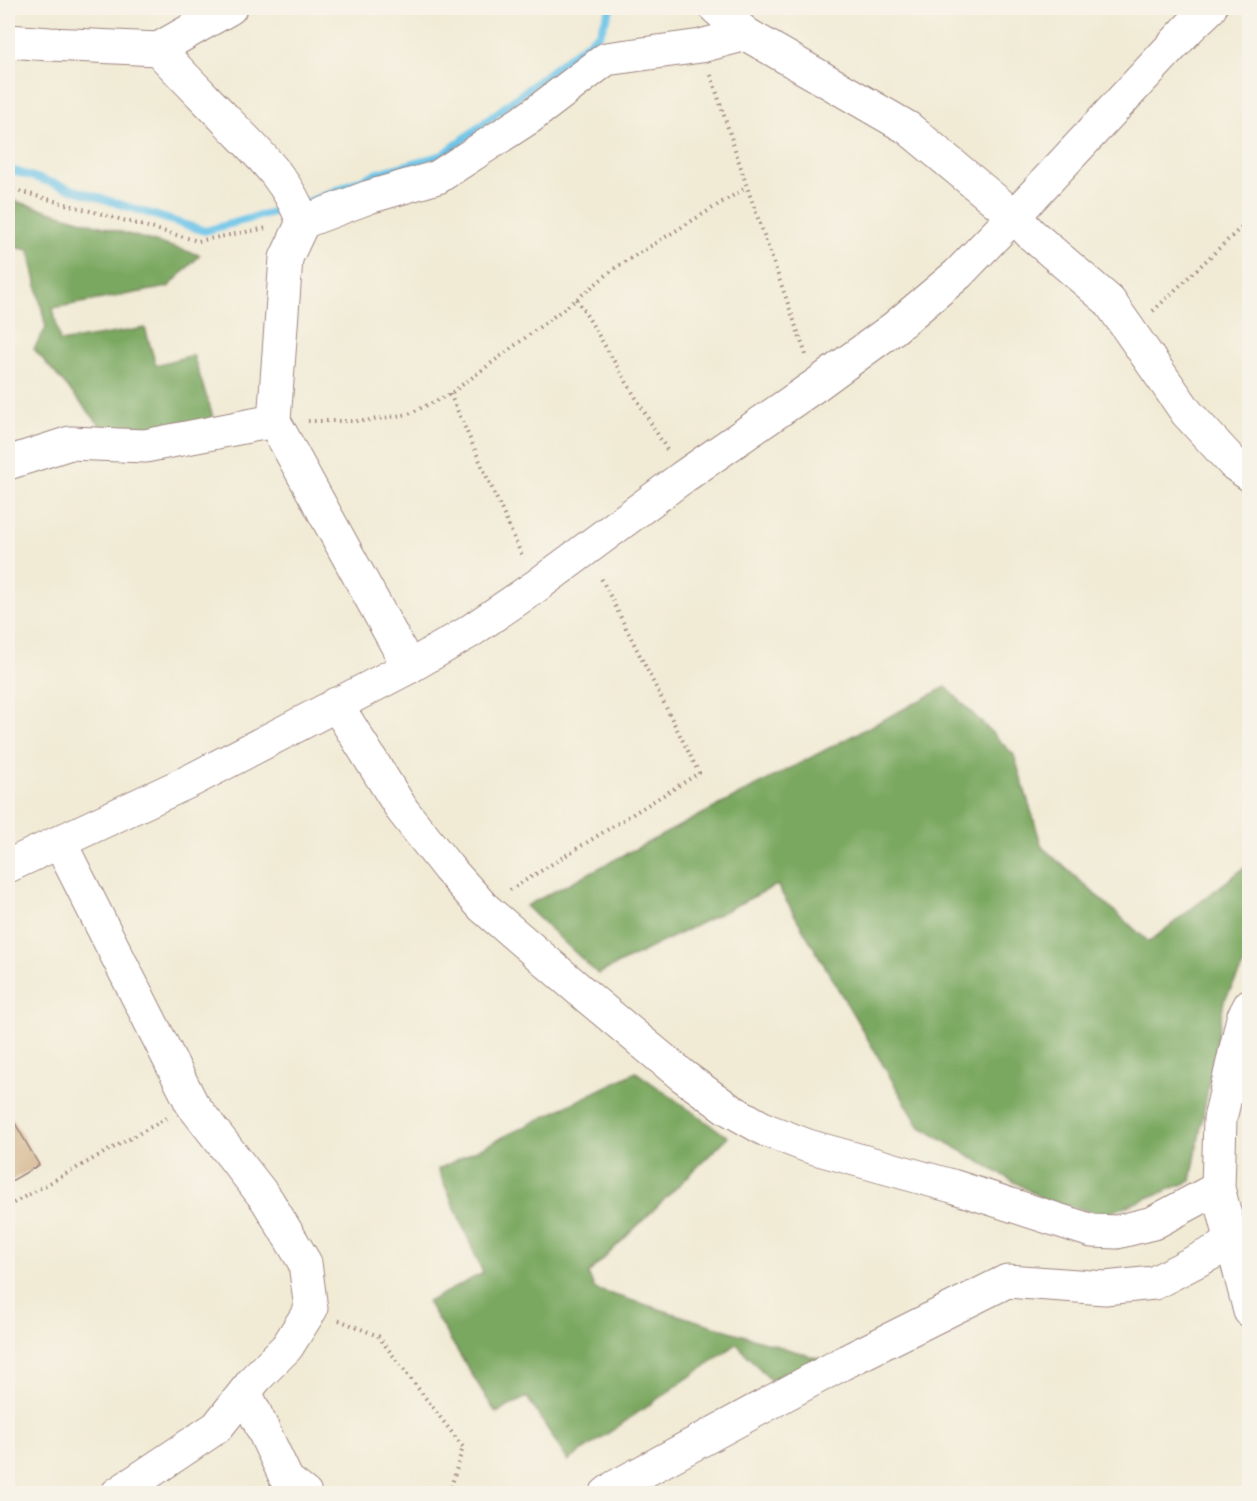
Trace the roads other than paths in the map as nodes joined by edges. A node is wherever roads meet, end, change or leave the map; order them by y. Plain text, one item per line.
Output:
1 (230, 8) edge
2 (716, 8) edge
3 (1210, 8) edge
4 (746, 34) junction
5 (8, 40) edge
6 (158, 49) junction
7 (299, 211) junction
8 (1014, 216) junction
9 (274, 422) junction
10 (8, 463) edge
11 (1250, 475) edge
12 (409, 667) junction
13 (336, 705) junction
14 (60, 843) junction
15 (8, 866) edge
16 (1250, 1005) edge
17 (1218, 1188) junction
18 (1231, 1243) junction
19 (1250, 1311) edge
20 (245, 1392) junction
21 (117, 1494) edge
22 (304, 1494) edge
23 (606, 1494) edge

1 - 6 street
2 - 4 street
3 - 8 street
4 - 7 street
4 - 8 street
5 - 6 street
6 - 7 street
7 - 9 street
8 - 11 street
8 - 12 street
9 - 10 street
9 - 12 street
12 - 13 street
13 - 14 street
13 - 17 street
14 - 15 street
14 - 20 street
16 - 17 street
17 - 18 street
18 - 19 street
18 - 23 street
20 - 21 street
20 - 22 street

